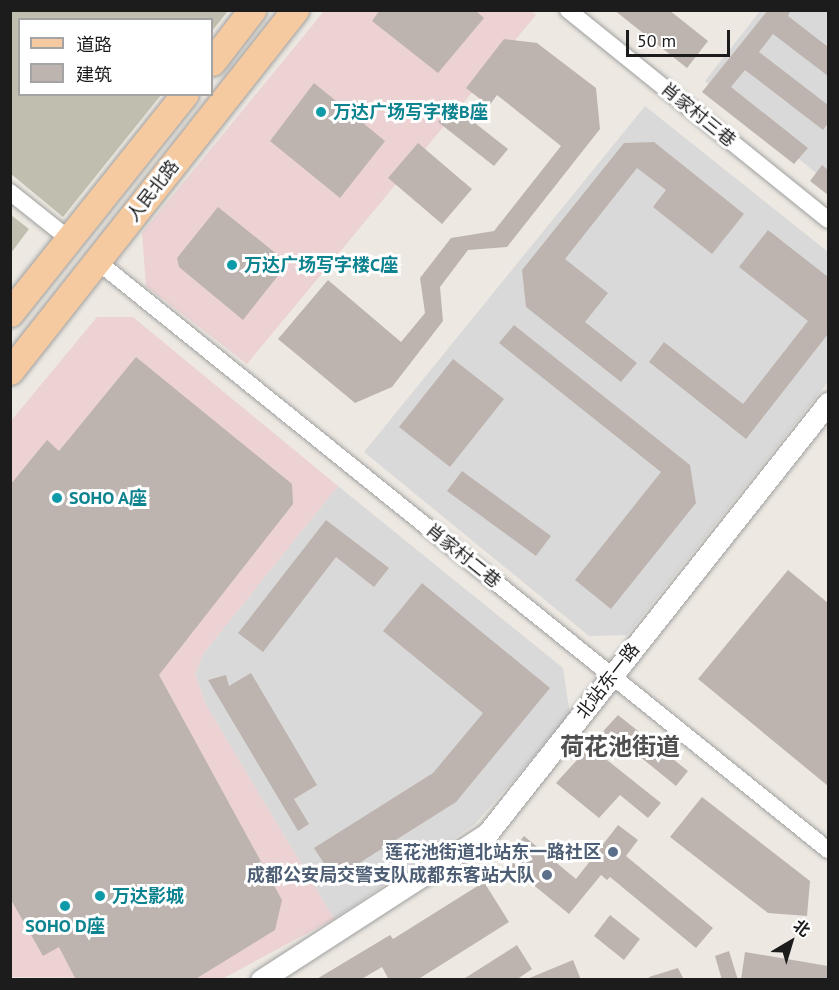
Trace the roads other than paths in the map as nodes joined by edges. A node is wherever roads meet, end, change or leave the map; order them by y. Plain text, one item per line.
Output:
1 (252, 10) edge
2 (295, 10) edge
3 (568, 10) edge
4 (213, 61) edge
5 (183, 96) edge
6 (10, 192) edge
7 (828, 220) edge
8 (69, 239) junction
9 (97, 261) junction
10 (10, 313) edge
11 (10, 371) edge
12 (828, 403) edge
13 (612, 676) junction
14 (828, 850) edge
15 (261, 980) edge

1 - 4 main road
2 - 9 main road, 人民北路
3 - 7 street, 肖家村三巷
5 - 8 main road, 人民北路
6 - 8 street
8 - 10 main road, 人民北路
9 - 11 main road, 人民北路
9 - 13 street, 肖家村二巷
12 - 13 street, 北站东一路
13 - 14 street, 肖家村二巷
13 - 15 street, 北站东一路

